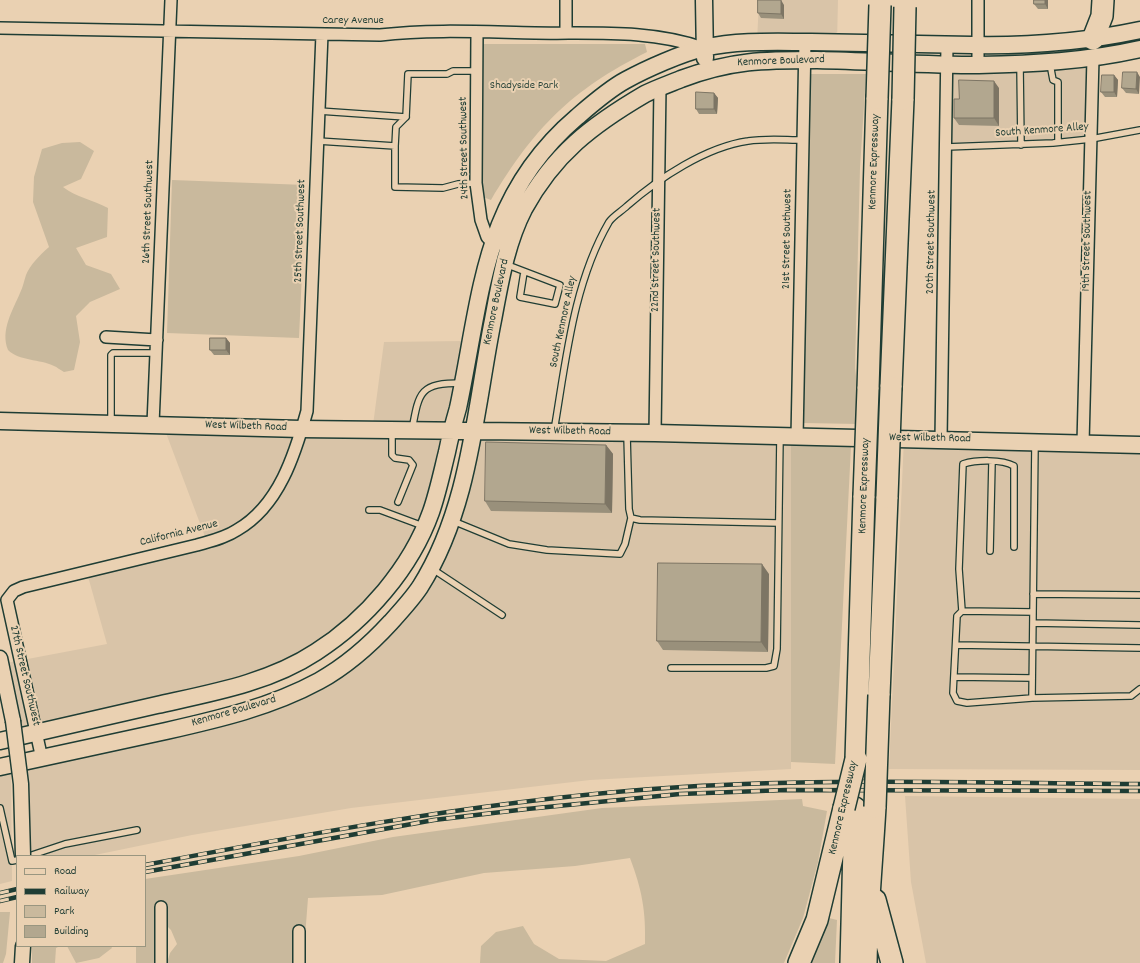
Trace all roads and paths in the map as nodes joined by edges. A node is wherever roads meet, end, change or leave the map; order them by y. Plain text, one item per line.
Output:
1 (171, 0) edge
2 (566, 0) edge
3 (704, 0) edge
4 (978, 0) edge
5 (1090, 0) edge
6 (1103, 0) edge
7 (906, 2) edge
8 (880, 3) edge
9 (0, 28) edge
10 (1140, 30) edge
11 (169, 31) junction
12 (477, 32) junction
13 (566, 33) junction
14 (322, 34) junction
15 (804, 42) junction
16 (947, 45) junction
17 (978, 46) junction
18 (704, 48) junction
19 (1093, 48) junction
20 (1140, 48) edge
21 (804, 60) junction
22 (1050, 62) junction
23 (1020, 63) junction
24 (947, 64) junction
25 (978, 65) junction
26 (707, 69) junction
27 (477, 71) junction
28 (660, 87) junction
29 (319, 111) junction
30 (406, 117) junction
31 (1140, 130) edge
32 (1090, 139) junction
33 (803, 140) junction
34 (318, 141) junction
35 (1058, 142) junction
36 (1021, 145) junction
37 (395, 146) junction
38 (946, 147) junction
39 (658, 181) junction
40 (476, 183) junction
41 (493, 243) junction
42 (509, 246) junction
43 (504, 264) junction
44 (524, 272) junction
45 (106, 337) dead end
46 (157, 340) junction
47 (156, 354) junction
48 (462, 382) junction
49 (0, 421) edge
50 (111, 423) junction
51 (153, 424) junction
52 (301, 429) junction
53 (392, 430) junction
54 (412, 430) junction
55 (452, 430) junction
56 (473, 431) junction
57 (554, 432) junction
58 (627, 432) junction
59 (656, 433) junction
60 (780, 436) junction
61 (797, 437) junction
62 (941, 439) junction
63 (1035, 441) junction
64 (1083, 443) junction
65 (1140, 444) edge
66 (992, 462) junction
67 (398, 502) dead end
68 (369, 510) dead end
69 (631, 518) junction
70 (452, 521) junction
71 (778, 523) junction
72 (425, 527) junction
73 (1014, 547) dead end
74 (990, 551) dead end
75 (431, 567) junction
76 (10, 594) joint
77 (1034, 594) junction
78 (1140, 595) edge
79 (962, 610) junction
80 (1033, 612) junction
81 (502, 615) dead end
82 (1033, 623) junction
83 (1140, 625) edge
84 (956, 645) junction
85 (1033, 646) junction
86 (1140, 648) edge
87 (0, 658) edge
88 (671, 668) dead end
89 (954, 677) junction
90 (1032, 678) junction
91 (1140, 689) edge
92 (1032, 698) junction
93 (36, 732) junction
94 (0, 741) edge
95 (42, 759) junction
96 (0, 768) edge
97 (0, 808) edge
98 (858, 808) junction
99 (137, 830) dead end
100 (23, 855) edge
101 (32, 855) edge
102 (16, 860) edge
103 (871, 876) junction
104 (161, 907) dead end
105 (299, 931) dead end
106 (22, 947) edge
107 (22, 963) edge
108 (161, 963) edge
109 (299, 963) edge
110 (799, 963) edge
111 (851, 963) edge
112 (866, 963) edge
113 (892, 963) edge

1 - 11 street, 26th Street Southwest
2 - 13 street
3 - 18 main road
4 - 17 street
5 - 19 highway
6 - 19 highway
7 - 98 highway, Kenmore Expressway, bridge
8 - 98 highway, Kenmore Expressway, bridge
9 - 11 street, Carey Avenue
10 - 19 main road, Kenmore Boulevard
11 - 14 street, Carey Avenue
11 - 46 street, 26th Street Southwest
12 - 13 street, Carey Avenue
12 - 14 street, Carey Avenue
12 - 27 street, 24th Street Southwest
13 - 18 street, Carey Avenue
14 - 29 street, 25th Street Southwest
15 - 16 main road, Kenmore Boulevard
15 - 18 main road, Kenmore Boulevard
15 - 21 street, 21st Street Southwest
16 - 17 main road, Kenmore Boulevard
16 - 24 street, 20th Street Southwest
17 - 19 main road, Kenmore Boulevard
17 - 25 street
18 - 26 main road
18 - 41 main road, Kenmore Boulevard
19 - 20 main road, Kenmore Boulevard
19 - 22 main road, Kenmore Boulevard
19 - 32 street, 19th Street Southwest
21 - 24 main road, Kenmore Boulevard
21 - 26 main road, Kenmore Boulevard
21 - 33 street, 21st Street Southwest
22 - 23 main road, Kenmore Boulevard
22 - 35 lane
23 - 25 main road, Kenmore Boulevard
23 - 36 lane
24 - 25 main road, Kenmore Boulevard
24 - 38 street, 20th Street Southwest
26 - 28 main road, Kenmore Boulevard
27 - 30 lane
27 - 40 street, 24th Street Southwest
28 - 39 street, 22nd Street Southwest
28 - 42 main road, Kenmore Boulevard
29 - 30 lane
29 - 34 street, 25th Street Southwest
30 - 37 lane
31 - 32 lane, South Kenmore Alley
32 - 35 lane, South Kenmore Alley
32 - 64 street, 19th Street Southwest
33 - 39 lane, South Kenmore Alley
33 - 61 street, 21st Street Southwest
34 - 37 lane
34 - 52 street, 25th Street Southwest
35 - 36 lane, South Kenmore Alley
36 - 38 lane, South Kenmore Alley
37 - 40 lane
38 - 62 street, 20th Street Southwest
39 - 57 lane, South Kenmore Alley
39 - 59 street, 22nd Street Southwest
40 - 41 street, 24th Street Southwest
41 - 42 street
41 - 48 main road, Kenmore Boulevard
42 - 43 main road, Kenmore Boulevard
43 - 44 lane
43 - 56 main road, Kenmore Boulevard
44 - 44 lane
45 - 46 street
46 - 47 street, 26th Street Southwest
47 - 50 lane
47 - 51 street, 26th Street Southwest
48 - 54 lane
48 - 55 main road, Kenmore Boulevard
49 - 50 main road, West Wilbeth Road
50 - 51 main road, West Wilbeth Road
51 - 52 main road, West Wilbeth Road
52 - 53 main road, West Wilbeth Road
52 - 76 street, California Avenue
53 - 54 main road, West Wilbeth Road
53 - 67 lane
54 - 55 main road, West Wilbeth Road
55 - 56 main road, West Wilbeth Road
55 - 72 main road, Kenmore Boulevard
56 - 57 main road, West Wilbeth Road
56 - 70 main road, Kenmore Boulevard
57 - 58 main road, West Wilbeth Road
58 - 59 main road, West Wilbeth Road
58 - 69 lane
59 - 60 main road, West Wilbeth Road
60 - 61 main road, West Wilbeth Road
60 - 71 lane
61 - 62 main road, West Wilbeth Road
62 - 63 main road, West Wilbeth Road
63 - 64 main road, West Wilbeth Road
63 - 77 lane
64 - 65 main road, West Wilbeth Road
66 - 73 lane
66 - 74 lane
66 - 79 lane
68 - 72 lane
69 - 70 lane
69 - 71 lane
70 - 75 main road, Kenmore Boulevard
71 - 88 lane
72 - 93 main road, Kenmore Boulevard
75 - 81 lane
75 - 95 main road, Kenmore Boulevard
76 - 93 street, 27th Street Southwest
77 - 78 lane
77 - 80 lane
79 - 80 lane
79 - 84 lane
80 - 82 lane
82 - 83 lane
82 - 85 lane
84 - 85 lane
84 - 89 lane
85 - 86 lane
85 - 90 lane
87 - 100 street, 27th Street Southwest, bridge
89 - 90 lane
89 - 92 lane
90 - 92 lane
91 - 92 lane
93 - 94 main road, Kenmore Boulevard
93 - 95 street, 27th Street Southwest
95 - 96 main road, Kenmore Boulevard
97 - 102 lane
98 - 103 highway, Kenmore Expressway
98 - 110 highway, Kenmore Expressway
98 - 111 highway
99 - 101 lane
103 - 112 highway, Kenmore Expressway
103 - 113 highway
104 - 108 street
105 - 109 street
106 - 107 street

